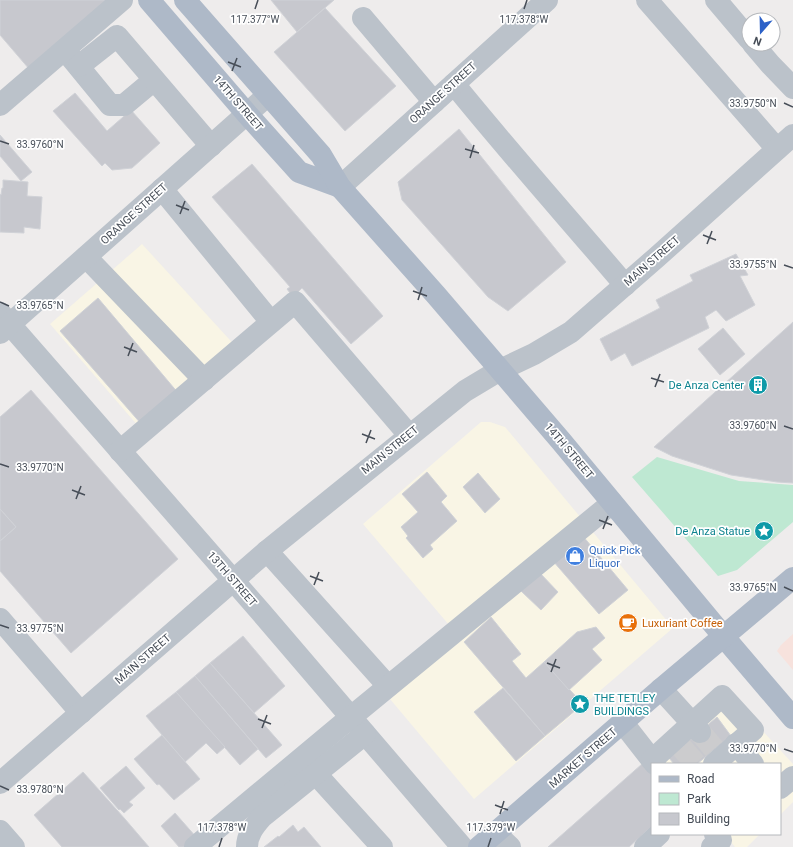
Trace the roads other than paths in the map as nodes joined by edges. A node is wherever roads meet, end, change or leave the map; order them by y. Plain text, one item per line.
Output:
1 (122, 0) edge
2 (149, 0) edge
3 (185, 0) edge
4 (547, 0) edge
5 (648, 0) edge
6 (716, 0) edge
7 (363, 18) dead end
8 (741, 30) edge
9 (65, 49) junction
10 (760, 52) edge
11 (79, 66) junction
12 (154, 80) junction
13 (454, 84) junction
14 (793, 88) edge
15 (268, 95) junction
16 (434, 102) junction
17 (0, 106) edge
18 (247, 114) junction
19 (785, 142) edge
20 (211, 146) junction
21 (340, 187) junction
22 (162, 189) junction
23 (86, 257) junction
24 (625, 285) junction
25 (271, 322) junction
26 (3, 324) edge
27 (500, 370) junction
28 (204, 380) junction
29 (409, 435) junction
30 (120, 451) junction
31 (612, 503) junction
32 (267, 551) junction
33 (793, 578) edge
34 (233, 580) junction
35 (0, 618) edge
36 (724, 637) junction
37 (388, 686) junction
38 (661, 690) junction
39 (81, 713) junction
40 (350, 717) junction
41 (793, 718) edge
42 (623, 723) junction
43 (696, 728) junction
44 (365, 734) junction
45 (722, 754) edge
46 (654, 762) edge
47 (750, 763) edge
48 (793, 776) edge
49 (311, 777) junction
50 (0, 783) edge
51 (781, 787) edge
52 (0, 831) edge
53 (658, 835) edge
54 (495, 842) edge
55 (209, 843) edge
56 (14, 847) edge
57 (247, 847) edge
58 (382, 847) edge
59 (462, 847) edge
60 (645, 847) edge

1 - 9 street
2 - 18 main road, 14TH STREET
3 - 15 main road, 14TH STREET
4 - 13 street, ORANGE STREET
5 - 19 street
6 - 8 street
7 - 16 street
9 - 11 street
9 - 17 street
10 - 14 street
11 - 12 street
11 - 12 street
12 - 20 street
13 - 16 street, ORANGE STREET
13 - 24 street
15 - 18 street, ORANGE STREET
15 - 21 main road, 14TH STREET
16 - 21 street, ORANGE STREET
18 - 20 street, ORANGE STREET
18 - 21 main road, 14TH STREET
19 - 24 street, MAIN STREET
20 - 22 street, ORANGE STREET
21 - 27 main road, 14TH STREET
22 - 23 street, ORANGE STREET
22 - 25 street
23 - 26 street, ORANGE STREET
23 - 28 street
24 - 27 street, MAIN STREET
25 - 28 street
25 - 29 street
26 - 30 street, 13TH STREET
27 - 29 street, MAIN STREET
27 - 31 main road, 14TH STREET
28 - 30 street
29 - 32 street, MAIN STREET
30 - 34 street, 13TH STREET
31 - 36 main road, 14TH STREET
31 - 37 street
32 - 34 street, MAIN STREET
32 - 37 street
33 - 36 main road, MARKET STREET
34 - 39 street, MAIN STREET
34 - 40 street, 13TH STREET
35 - 39 street
36 - 38 main road, MARKET STREET
36 - 41 main road, 14TH STREET
37 - 40 street
38 - 42 main road, MARKET STREET
38 - 43 street
39 - 50 street, MAIN STREET
40 - 44 street, 13TH STREET
40 - 55 street
42 - 46 street
42 - 54 main road, MARKET STREET
43 - 45 street
43 - 46 street
44 - 49 street
44 - 59 street, 13TH STREET
45 - 47 street
48 - 51 street
49 - 57 street
49 - 58 street
52 - 56 street
53 - 60 street

